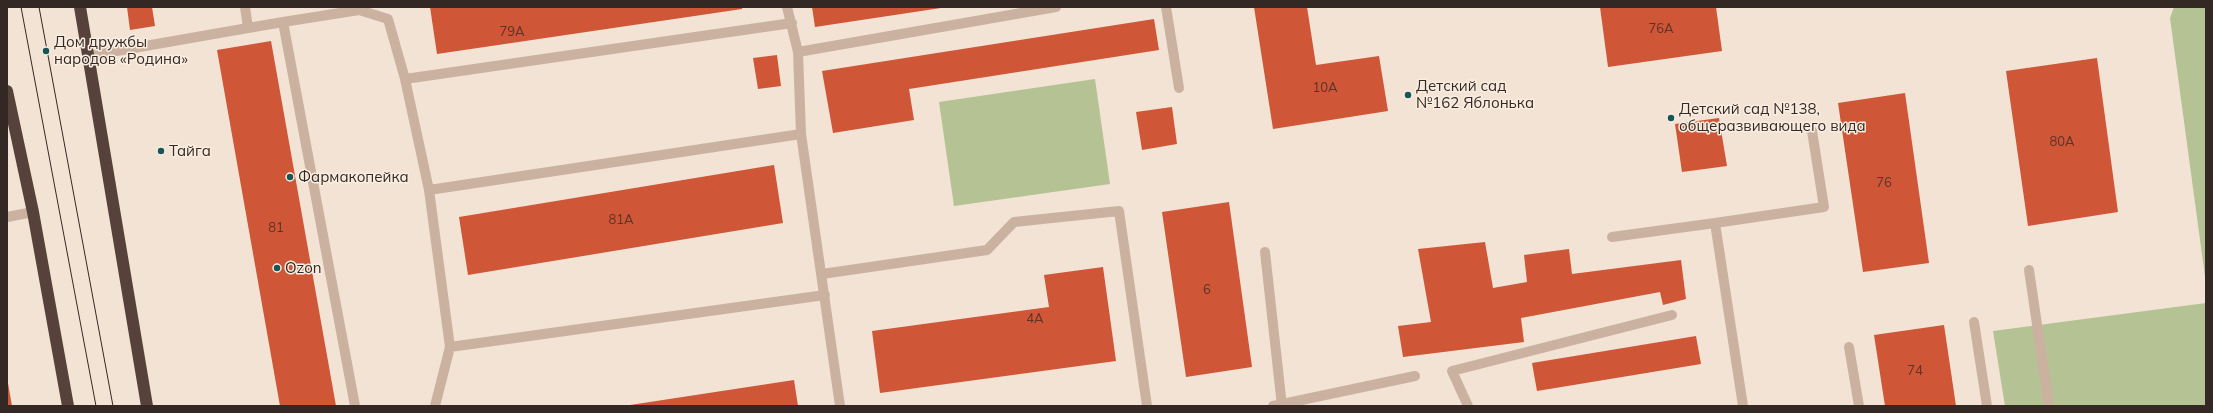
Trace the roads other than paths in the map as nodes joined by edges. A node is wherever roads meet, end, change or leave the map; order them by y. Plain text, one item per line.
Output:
1 (80, 7) edge
2 (244, 7) edge
3 (787, 7) edge
4 (1056, 7) edge
5 (1166, 7) edge
6 (359, 8) edge
7 (283, 22) junction
8 (792, 23) junction
9 (248, 28) junction
10 (798, 52) junction
11 (88, 56) junction
12 (405, 79) junction
13 (1178, 88) dead end
14 (7, 90) edge
15 (1812, 131) dead end
16 (801, 134) junction
17 (429, 190) junction
18 (33, 212) junction
19 (7, 217) edge
20 (1715, 223) junction
21 (1612, 237) dead end
22 (1265, 252) dead end
23 (2030, 270) dead end
24 (822, 274) junction
25 (825, 295) junction
26 (1672, 315) dead end
27 (1974, 322) dead end
28 (450, 347) junction
29 (1849, 347) dead end
30 (1415, 376) dead end
31 (1279, 405) edge
32 (68, 406) edge
33 (147, 406) edge
34 (355, 406) edge
35 (435, 406) edge
36 (840, 406) edge
37 (1147, 406) edge
38 (1468, 406) edge
39 (1743, 406) edge
40 (1859, 406) edge
41 (1986, 406) edge
42 (2049, 406) edge

1 - 11 highway
2 - 9 lane
3 - 8 lane
4 - 10 lane
5 - 13 lane
6 - 7 lane
6 - 12 lane
7 - 9 lane
7 - 34 lane
8 - 10 lane
8 - 12 lane
9 - 11 lane
10 - 16 lane
11 - 33 highway
12 - 17 lane
14 - 18 highway
15 - 20 lane
16 - 17 lane
16 - 24 lane
17 - 28 lane
18 - 19 lane
18 - 32 highway
20 - 21 lane
20 - 39 lane
22 - 31 lane
23 - 42 lane
24 - 25 lane
24 - 37 lane
25 - 28 lane
25 - 36 lane
26 - 38 lane
27 - 41 lane
28 - 35 lane
29 - 40 lane
30 - 31 lane

